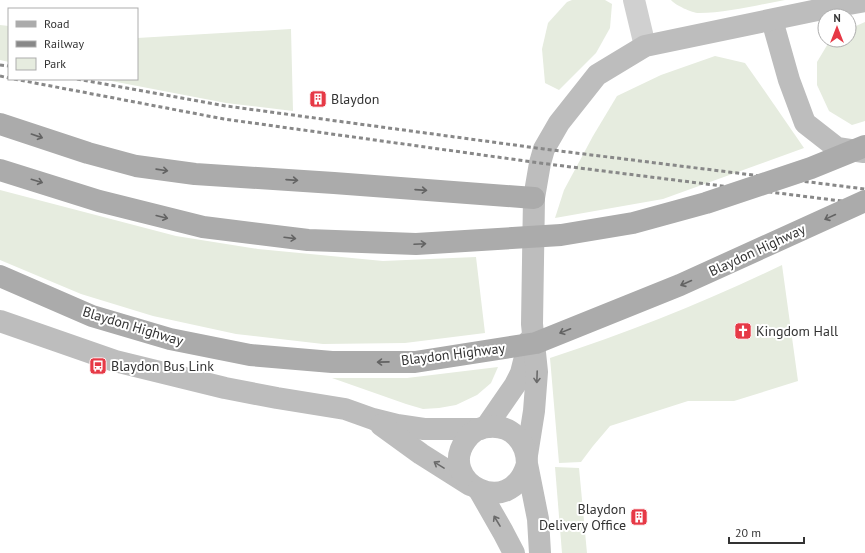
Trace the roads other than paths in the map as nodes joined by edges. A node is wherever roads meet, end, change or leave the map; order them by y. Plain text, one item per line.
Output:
1 (634, 0) edge
2 (865, 1) edge
3 (772, 20) junction
4 (645, 46) junction
5 (0, 124) edge
6 (865, 146) edge
7 (865, 152) edge
8 (0, 170) edge
9 (534, 198) junction
10 (865, 201) edge
11 (0, 276) edge
12 (0, 321) edge
13 (532, 324) junction
14 (373, 419) junction
15 (483, 428) junction
16 (527, 460) junction
17 (475, 488) junction
18 (514, 553) edge
19 (540, 553) edge

1 - 4 street
2 - 3 main road
3 - 4 main road
3 - 7 main road
4 - 9 main road
5 -> 9 main road
8 -> 6 main road, bridge
9 - 13 main road
10 -> 11 main road, Blaydon Highway, bridge
12 - 14 main road
13 - 15 main road
13 -> 16 main road
14 - 15 main road
17 -> 14 main road
15 - 16 main road
15 - 17 main road
16 - 17 main road
16 - 19 main road
18 -> 17 main road

